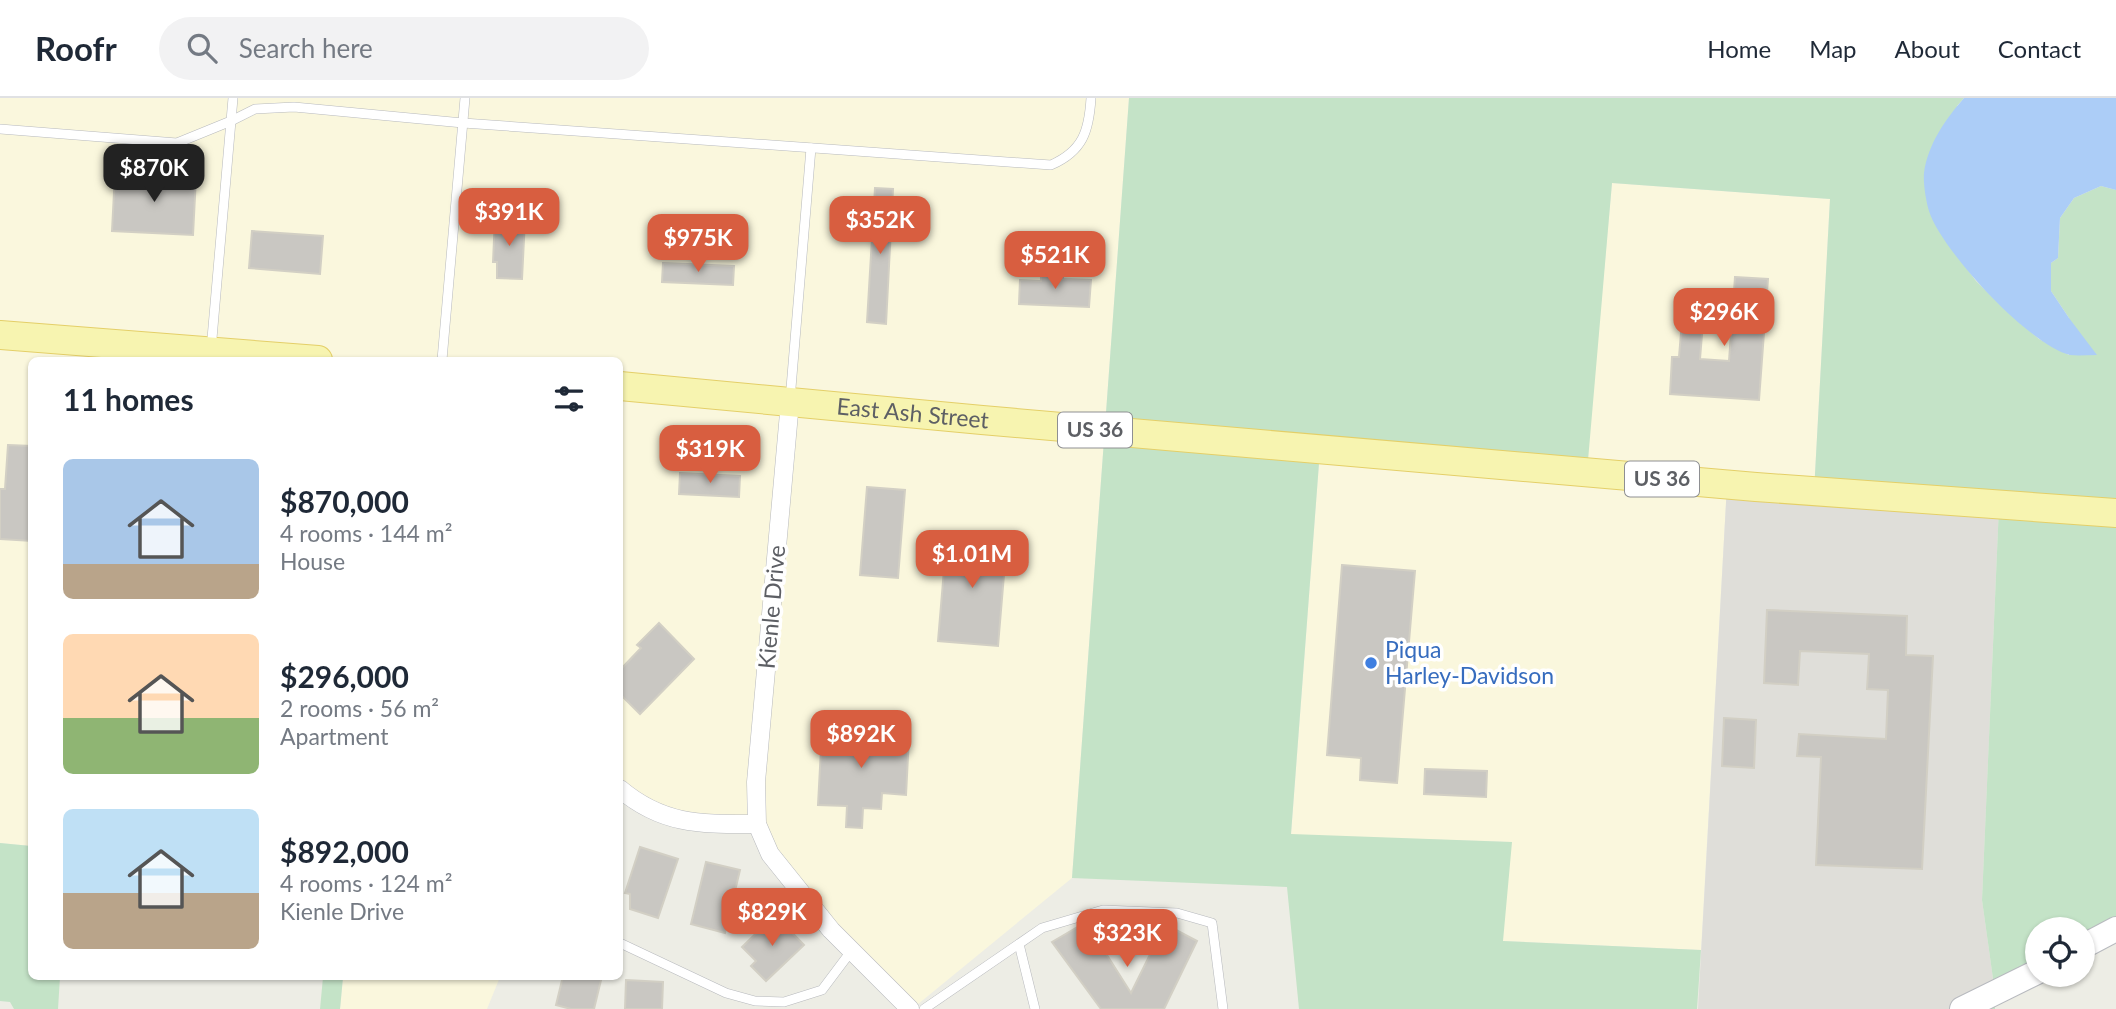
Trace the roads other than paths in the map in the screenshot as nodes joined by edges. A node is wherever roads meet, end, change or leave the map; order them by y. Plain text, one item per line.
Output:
1 (233, 98) edge
2 (464, 98) edge
3 (1091, 98) edge
4 (231, 121) junction
5 (463, 123) junction
6 (0, 129) edge
7 (811, 148) junction
8 (0, 335) edge
9 (211, 351) junction
10 (282, 357) edge
11 (443, 357) edge
12 (623, 386) edge
13 (790, 402) junction
14 (2116, 513) edge
15 (623, 792) edge
16 (757, 824) junction
17 (2116, 929) edge
18 (2095, 940) edge
19 (623, 944) edge
20 (1019, 944) junction
21 (852, 950) junction
22 (2025, 978) edge
23 (910, 1009) edge
24 (924, 1009) edge
25 (1035, 1009) edge
26 (1223, 1009) edge
27 (1962, 1009) edge

1 - 4 lane
2 - 5 lane
3 - 7 lane
4 - 5 lane
4 - 6 lane
4 - 9 lane
5 - 7 lane
5 - 11 lane
7 - 13 lane, Kienle Drive
8 - 9 main road
9 - 10 main road
12 - 13 main road, East Ash Street / US 36
13 - 14 main road, East Ash Street / US 36
13 - 16 street, Kienle Drive
15 - 16 street
16 - 21 street, Kienle Drive
17 - 18 street
19 - 21 lane
20 - 24 lane
20 - 25 lane
20 - 26 lane
21 - 23 street, Kienle Drive
22 - 27 street

